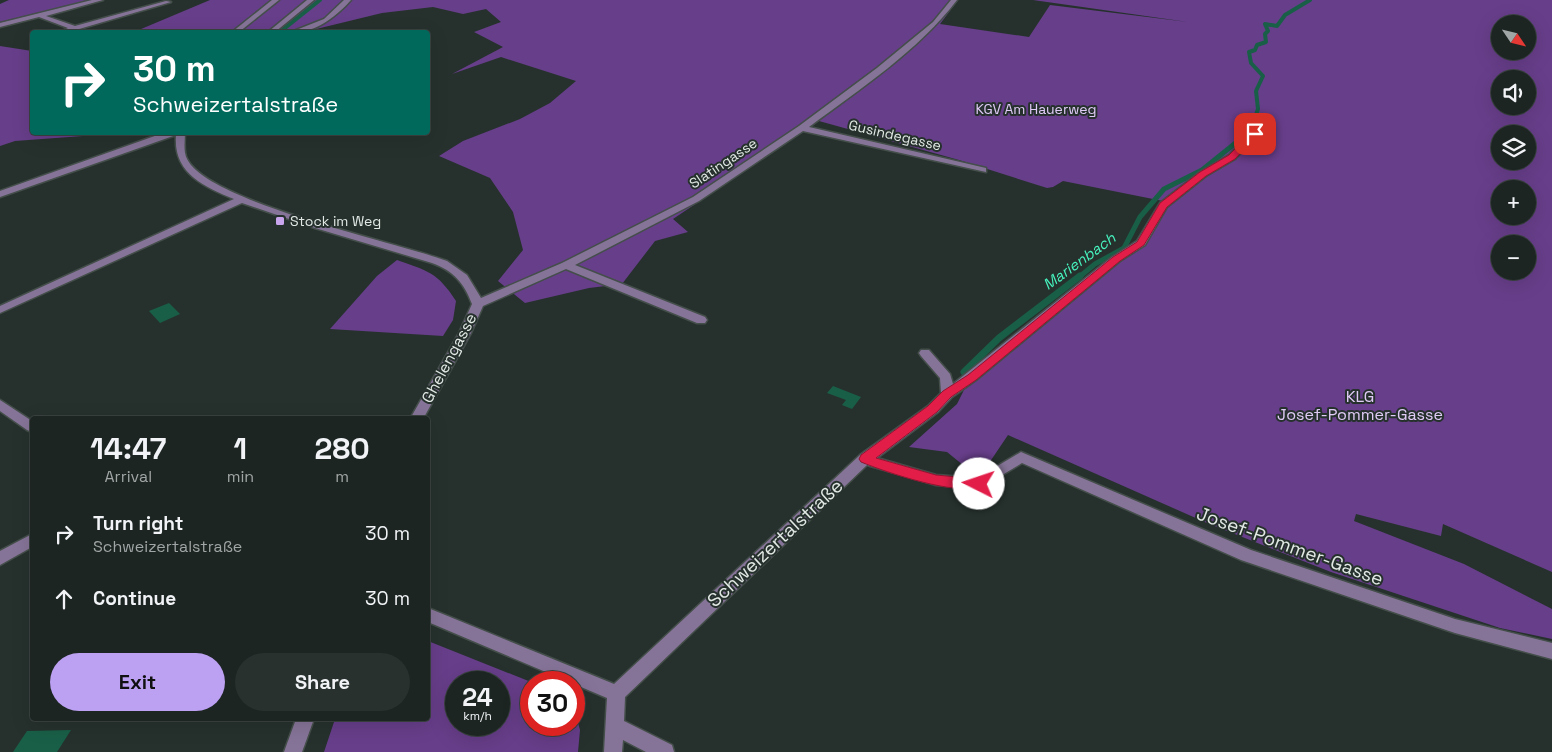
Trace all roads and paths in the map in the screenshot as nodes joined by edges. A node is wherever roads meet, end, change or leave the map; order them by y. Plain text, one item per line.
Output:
1 (100, 0) edge
2 (276, 0) edge
3 (311, 0) edge
4 (348, 0) edge
5 (954, 0) edge
6 (168, 2) dead end
7 (41, 16) junction
8 (0, 25) edge
9 (76, 29) junction
10 (72, 30) edge
11 (238, 30) edge
12 (274, 30) edge
13 (299, 30) edge
14 (802, 128) junction
15 (1255, 134) dead end
16 (167, 135) edge
17 (181, 135) edge
18 (983, 170) dead end
19 (0, 194) edge
20 (242, 199) junction
21 (566, 265) junction
22 (478, 304) junction
23 (0, 310) edge
24 (701, 320) dead end
25 (925, 352) dead end
26 (947, 394) junction
27 (0, 404) edge
28 (418, 416) edge
29 (30, 426) edge
30 (865, 459) junction
31 (30, 541) edge
32 (0, 559) edge
33 (430, 616) edge
34 (1552, 651) edge
35 (616, 693) junction
36 (304, 721) edge
37 (614, 726) junction
38 (293, 752) edge
39 (613, 752) edge
40 (665, 752) edge

1 - 7 street
2 - 11 street
3 - 12 street
4 - 13 street
5 - 14 street, Slatingasse
6 - 9 street
7 - 8 street
7 - 9 street
9 - 10 street
14 - 18 street, Gusindegasse
14 - 21 street, Slatingasse
15 - 26 street, Schweizertalstraße
16 - 19 street
17 - 20 street, Ghelengasse
20 - 22 street, Ghelengasse
20 - 23 street
21 - 22 street, Slatingasse
21 - 24 street
22 - 28 street, Ghelengasse
25 - 26 street
26 - 30 street, Schweizertalstraße
27 - 29 street
30 - 34 street, Josef-Pommer-Gasse
30 - 35 street, Schweizertalstraße
31 - 32 street
33 - 35 street
35 - 37 street
36 - 38 street
37 - 39 street
37 - 40 street

